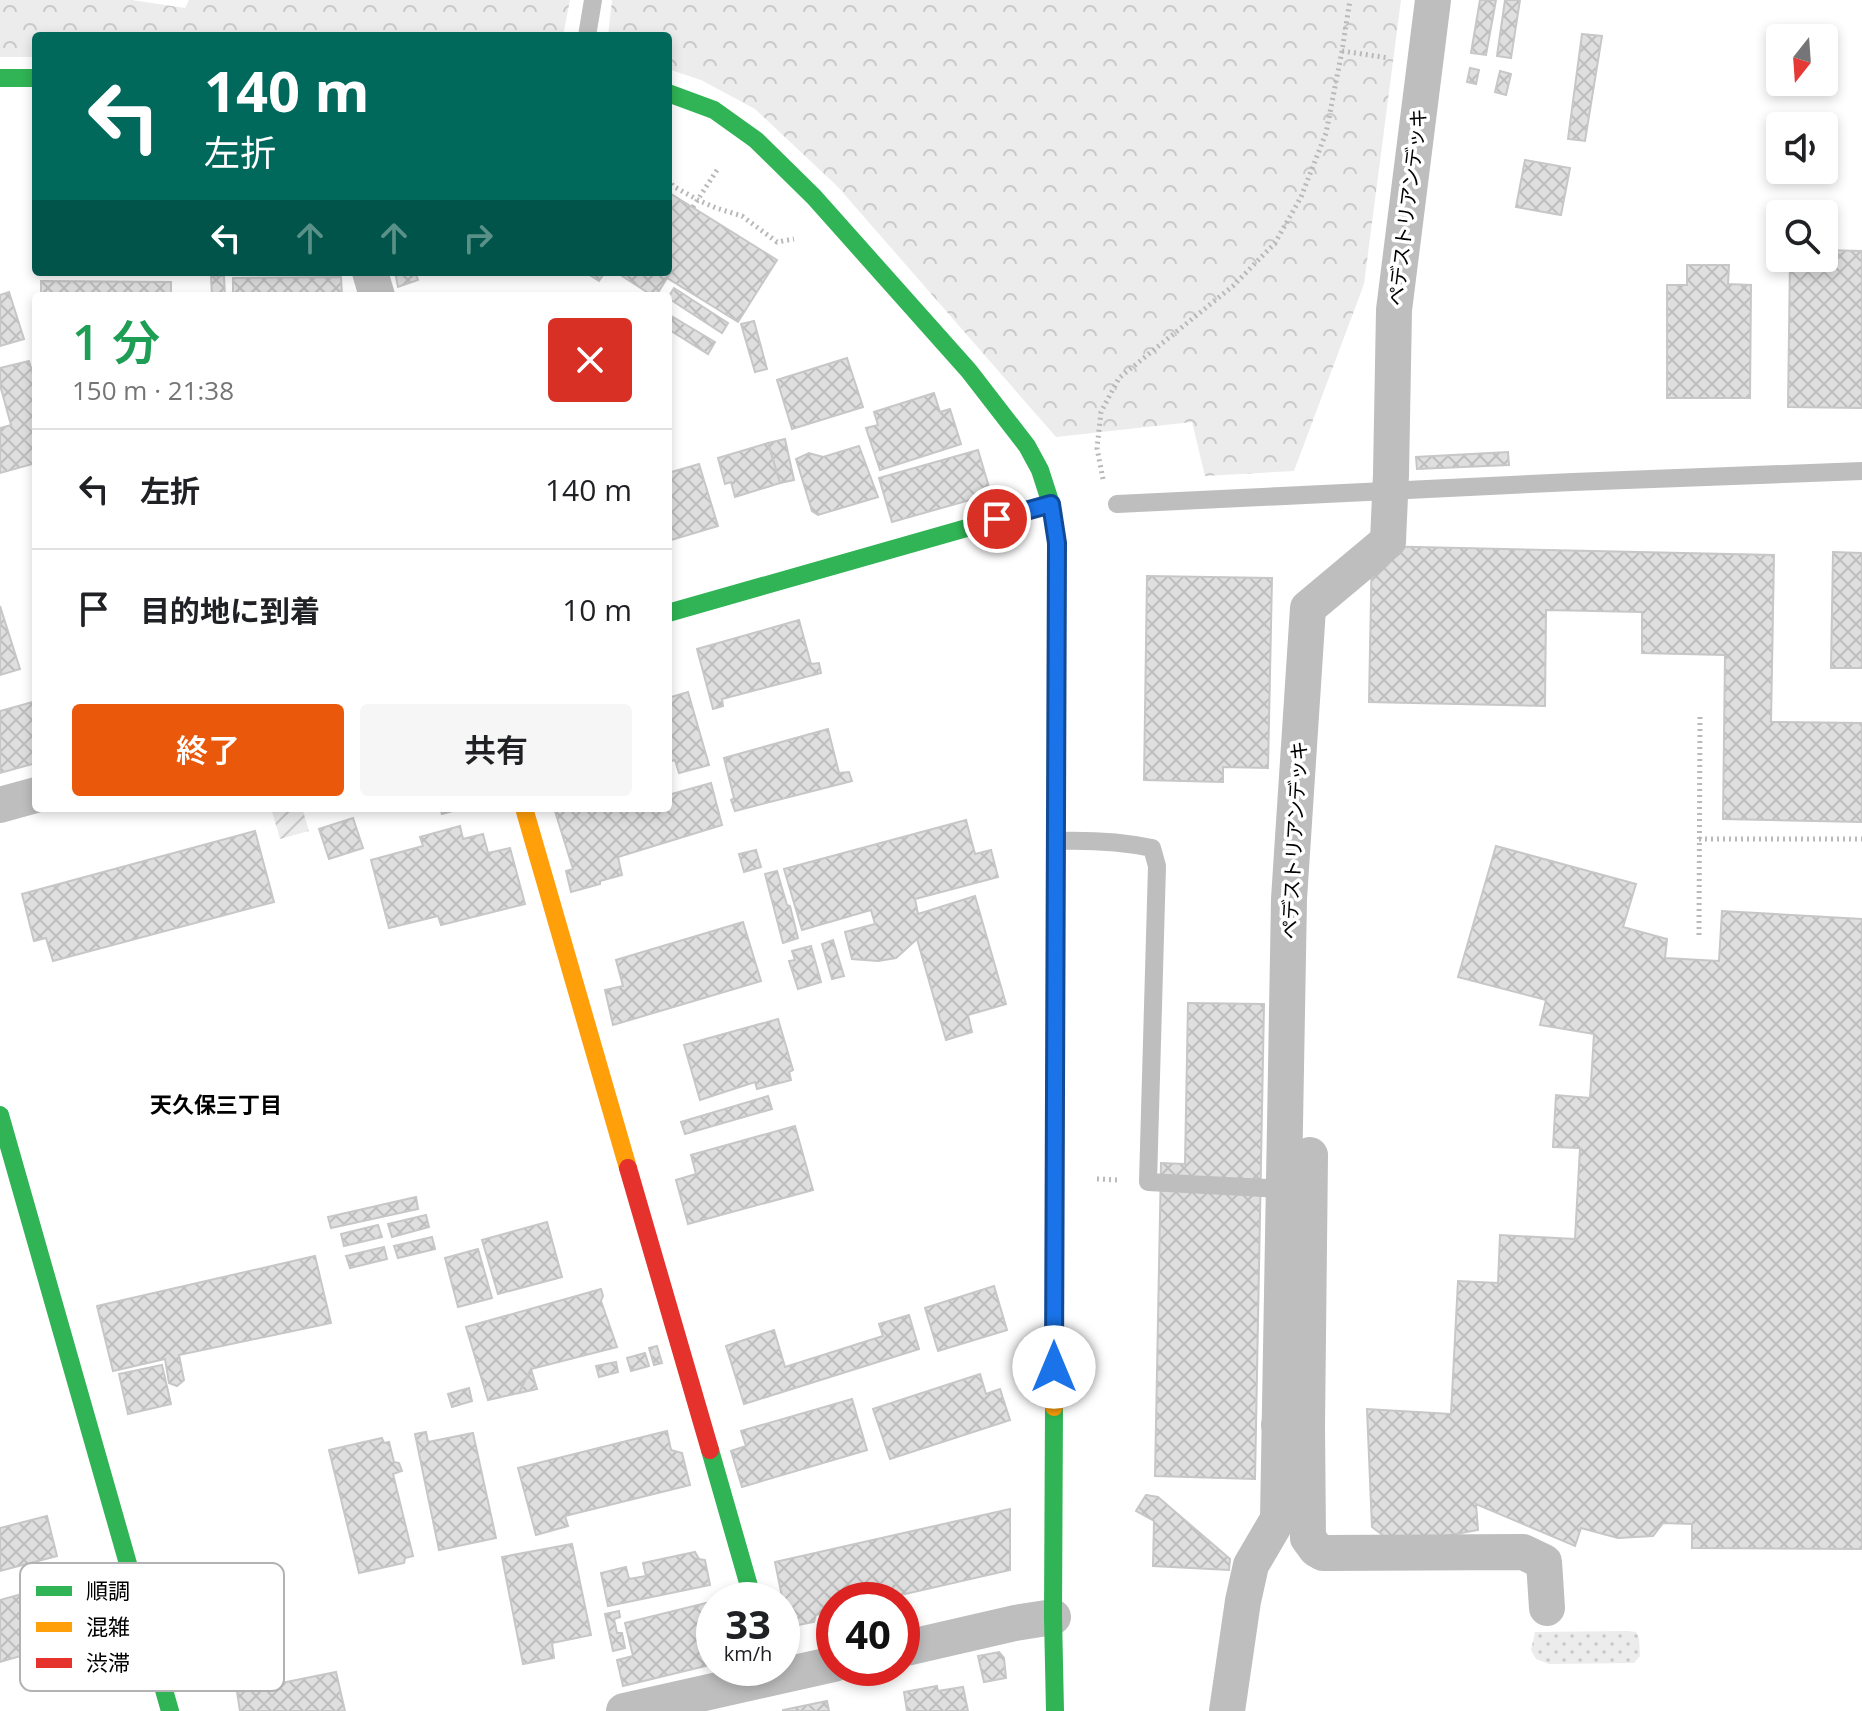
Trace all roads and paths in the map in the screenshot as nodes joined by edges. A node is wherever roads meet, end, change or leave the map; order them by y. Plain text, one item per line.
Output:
1 (593, 0) edge
2 (1350, 0) edge
3 (1433, 0) edge
4 (588, 32) edge
5 (0, 78) edge
6 (32, 78) edge
7 (672, 94) edge
8 (720, 164) dead end
9 (672, 185) edge
10 (698, 200) junction
11 (693, 207) dead end
12 (803, 236) dead end
13 (1862, 471) edge
14 (1051, 504) junction
15 (1117, 504) joint
16 (672, 612) edge
17 (1700, 714) dead end
18 (32, 796) edge
19 (0, 805) edge
20 (525, 812) edge
21 (1699, 839) junction
22 (1862, 839) edge
23 (1055, 841) junction
24 (1699, 935) dead end
25 (0, 1115) edge
26 (1285, 1120) junction
27 (1284, 1189) junction
28 (1293, 1426) junction
29 (128, 1563) edge
30 (748, 1582) edge
31 (1547, 1608) dead end
32 (1053, 1617) junction
33 (920, 1645) edge
34 (720, 1686) edge
35 (164, 1691) edge
36 (170, 1711) edge
37 (624, 1711) edge
38 (1055, 1711) edge
39 (1227, 1711) edge

1 - 4 lane
2 - 15 path
3 - 26 street, ペデストリアンデッキ, bridge
5 - 6 street
7 - 14 street
8 - 10 path
9 - 10 path
10 - 11 path
10 - 12 path
13 - 15 lane
14 - 16 street
14 - 23 street
17 - 21 path
18 - 19 street
20 - 30 street
21 - 22 path
21 - 24 path
23 - 27 lane
23 - 32 street
25 - 29 street
26 - 27 street, ペデストリアンデッキ
26 - 28 street
27 - 28 street, ペデストリアンデッキ
28 - 31 street
28 - 39 street, ペデストリアンデッキ
32 - 33 street
32 - 38 street
34 - 37 street
35 - 36 street

